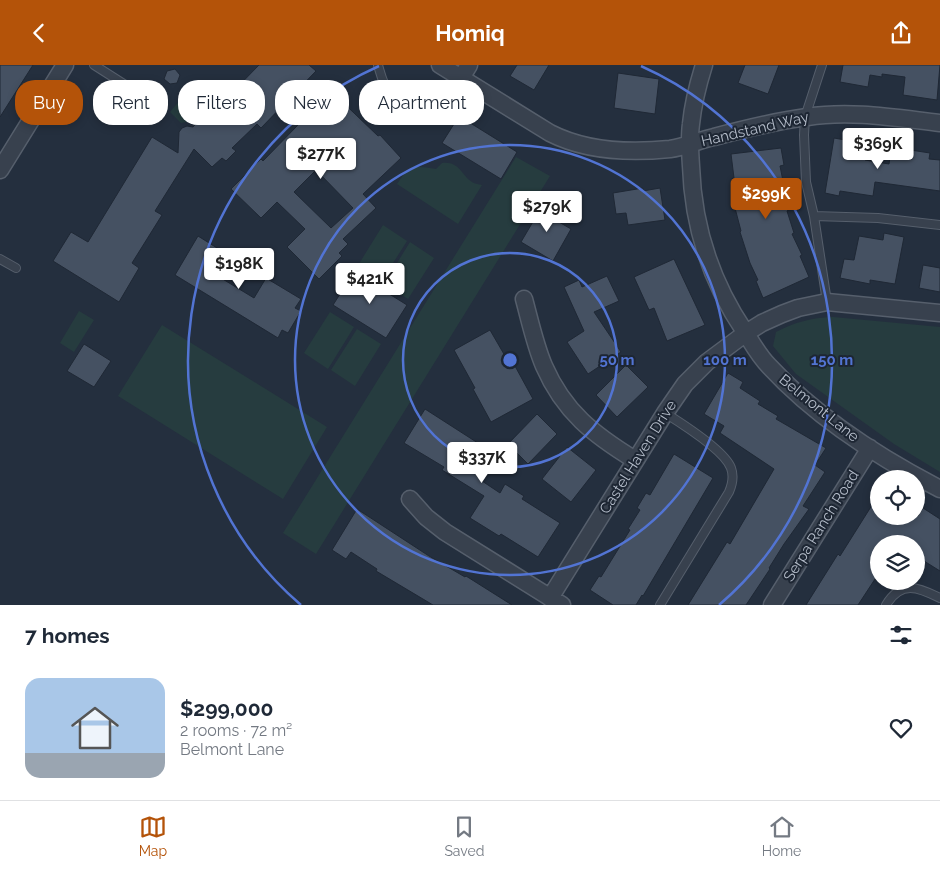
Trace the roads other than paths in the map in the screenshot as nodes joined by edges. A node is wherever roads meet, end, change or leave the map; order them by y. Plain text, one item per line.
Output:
1 (66, 65) edge
2 (94, 65) edge
3 (378, 65) edge
4 (440, 65) edge
5 (704, 65) edge
6 (822, 65) edge
7 (467, 76) edge
8 (118, 80) edge
9 (805, 117) junction
10 (940, 123) edge
11 (690, 144) junction
12 (0, 170) edge
13 (814, 216) junction
14 (940, 225) edge
15 (0, 259) edge
16 (16, 268) dead end
17 (524, 299) dead end
18 (827, 302) junction
19 (940, 313) edge
20 (746, 333) junction
21 (665, 413) junction
22 (870, 448) junction
23 (635, 460) junction
24 (940, 489) edge
25 (410, 499) dead end
26 (940, 598) edge
27 (556, 601) edge
28 (660, 605) edge
29 (772, 605) edge
30 (886, 605) edge

1 - 12 street
2 - 8 lane
3 - 7 lane
4 - 7 street, Handstand Way
5 - 11 street, Belmont Lane
6 - 9 lane
7 - 11 street, Handstand Way
9 - 10 street, Handstand Way
9 - 11 street, Handstand Way
9 - 13 lane
11 - 20 street, Belmont Lane
13 - 14 lane
13 - 18 lane
15 - 16 lane
17 - 23 street
18 - 19 street, Castel Haven Drive
18 - 20 street, Castel Haven Drive
20 - 21 street, Castel Haven Drive
20 - 22 street, Belmont Lane
21 - 23 street, Castel Haven Drive
21 - 28 lane
22 - 24 street, Belmont Lane
22 - 29 street, Serpa Ranch Road
23 - 27 street, Castel Haven Drive
25 - 27 street
26 - 30 lane

